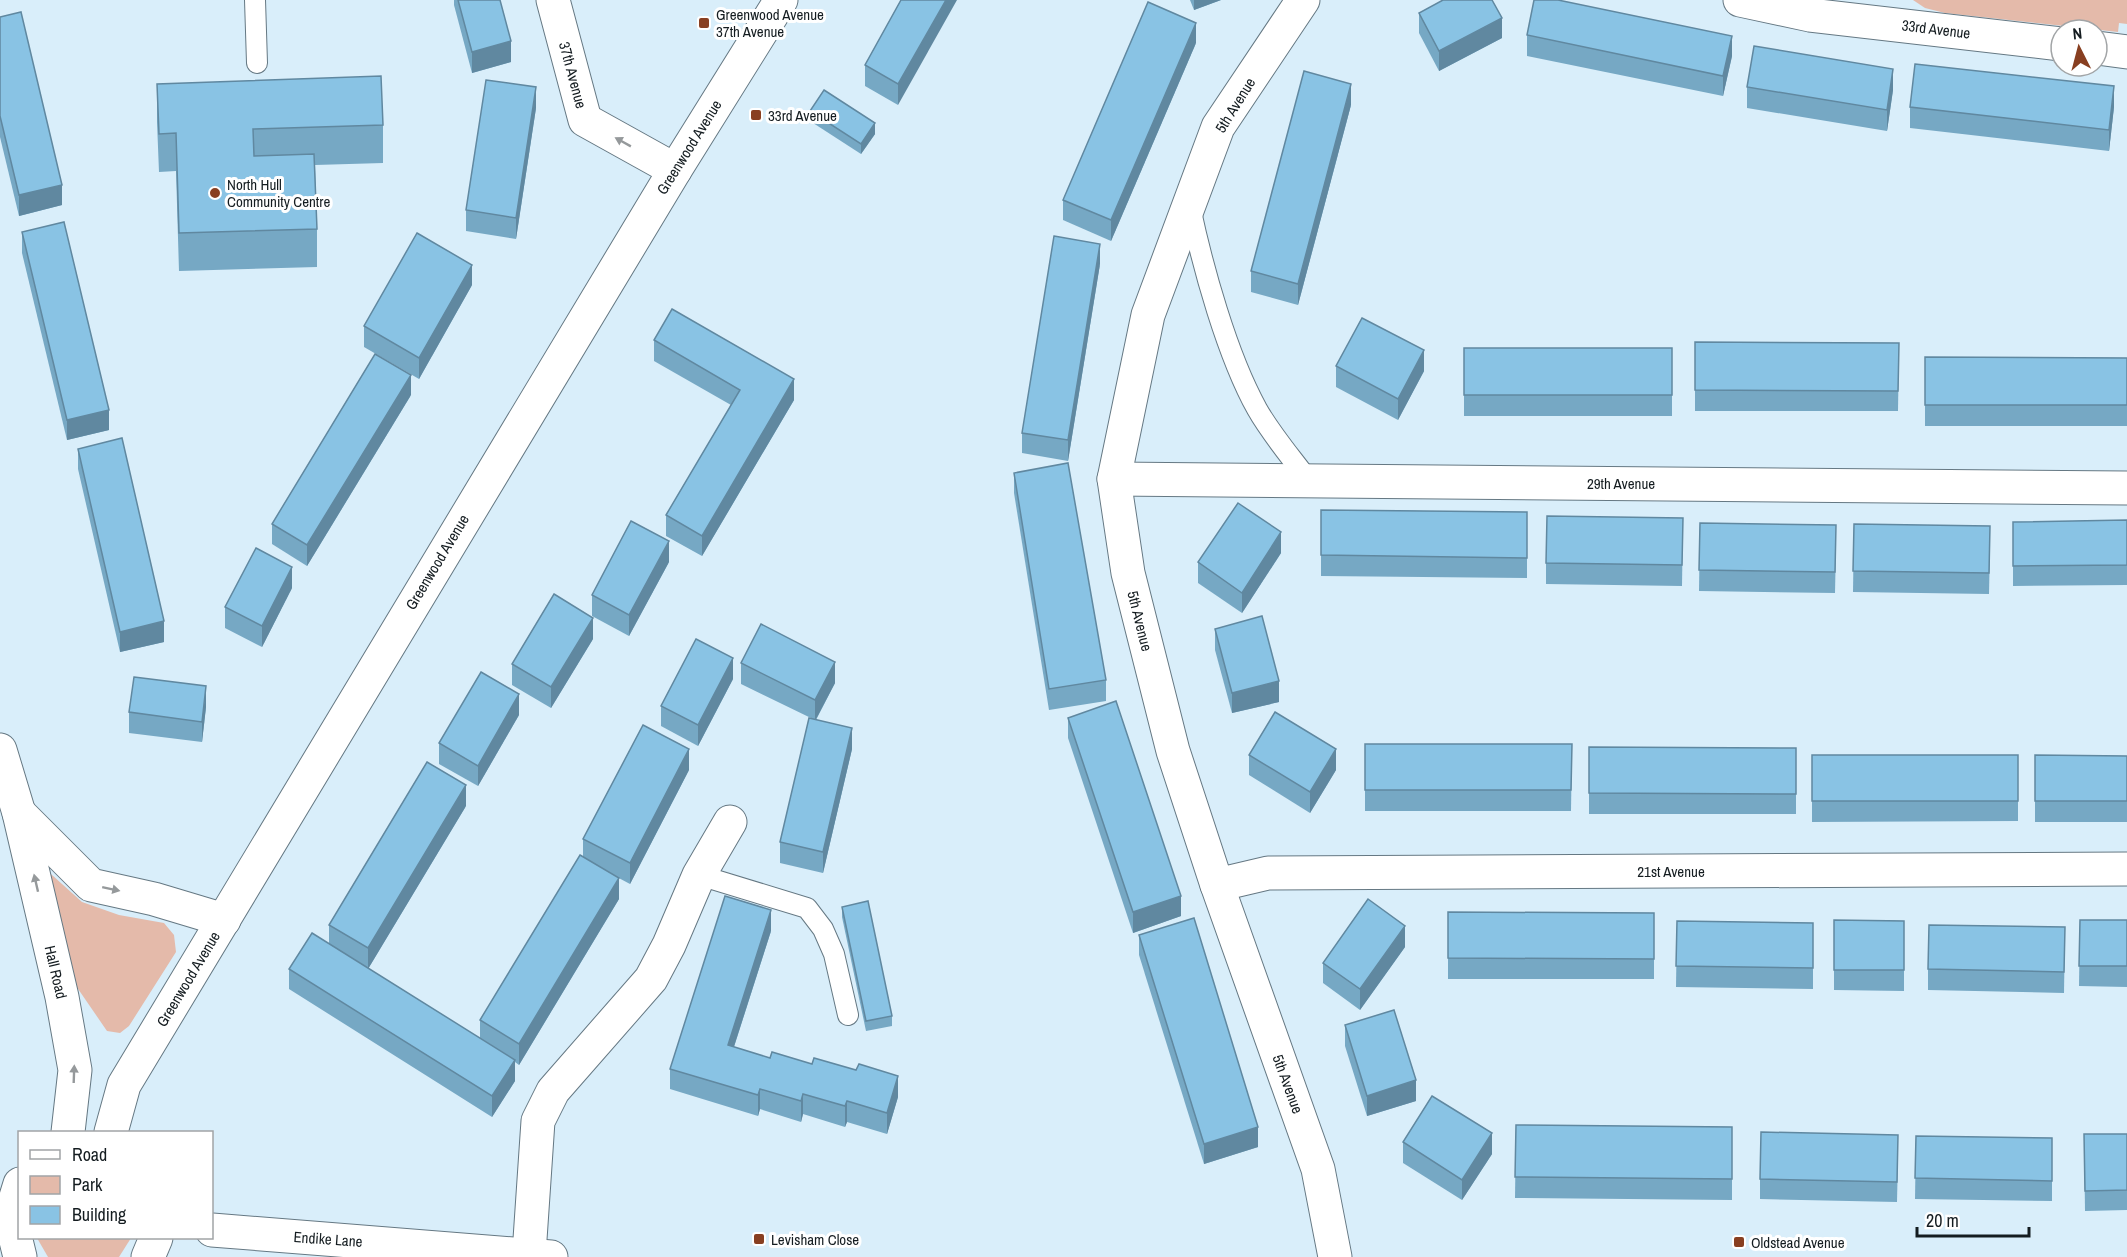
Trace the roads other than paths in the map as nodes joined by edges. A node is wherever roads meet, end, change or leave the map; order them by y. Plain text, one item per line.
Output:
1 (255, 0) edge
2 (553, 0) edge
3 (781, 0) edge
4 (1303, 0) edge
5 (1740, 0) edge
6 (1813, 7) edge
7 (2049, 42) edge
8 (2109, 50) edge
9 (2127, 52) edge
10 (257, 63) dead end
11 (675, 170) junction
12 (1190, 204) junction
13 (1114, 479) junction
14 (1308, 480) junction
15 (2127, 488) edge
16 (0, 750) edge
17 (20, 813) junction
18 (730, 822) dead end
19 (2127, 868) edge
20 (699, 875) junction
21 (1217, 885) junction
22 (224, 920) junction
23 (848, 1015) dead end
24 (68, 1131) edge
25 (111, 1131) edge
26 (18, 1188) edge
27 (5, 1215) edge
28 (213, 1230) edge
29 (156, 1239) edge
30 (540, 1256) edge
31 (20, 1257) edge
32 (148, 1257) edge
33 (1335, 1257) edge

1 - 10 lane
11 -> 2 street, 37th Avenue
3 - 11 street, Greenwood Avenue
4 - 12 street, 5th Avenue
5 - 6 street, 33rd Avenue
6 - 7 street, 33rd Avenue
8 - 9 street
11 - 22 street, Greenwood Avenue
12 - 13 street, 5th Avenue
12 - 14 lane
13 - 14 street, 29th Avenue
13 - 21 street, 5th Avenue
14 - 15 street, 29th Avenue
16 - 17 street, Hall Road
17 -> 22 street, Hall Road
24 -> 17 street, Hall Road
18 - 20 street
19 - 21 street, 21st Avenue
20 - 23 lane
20 - 30 street
21 - 33 street, 5th Avenue
22 - 25 street, Greenwood Avenue
26 - 27 street
27 - 31 street
28 - 30 street, Endike Lane
29 - 32 street

